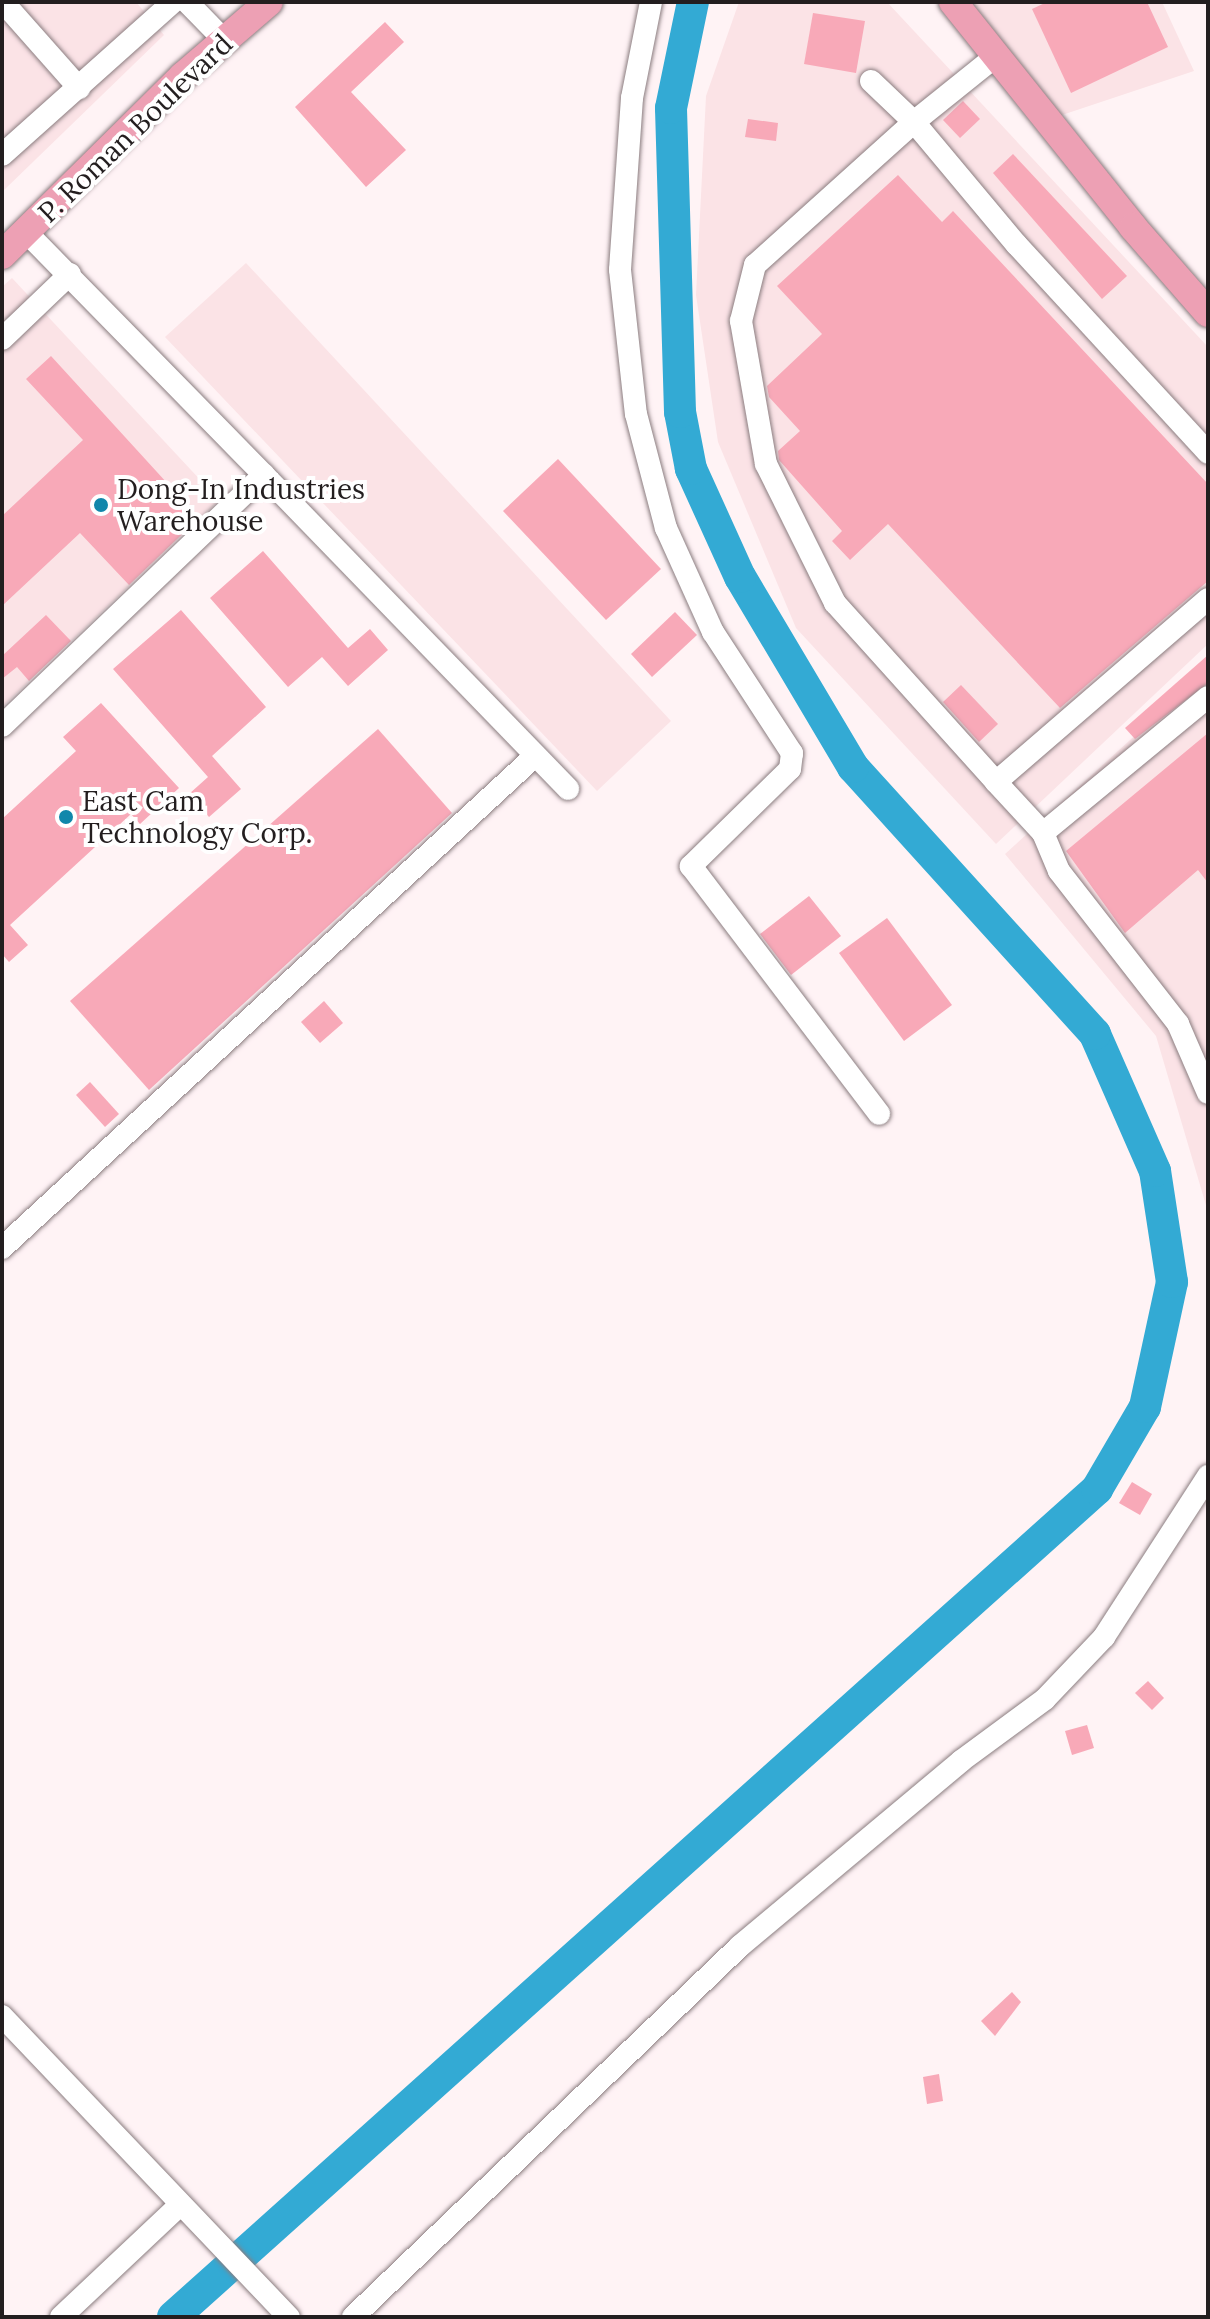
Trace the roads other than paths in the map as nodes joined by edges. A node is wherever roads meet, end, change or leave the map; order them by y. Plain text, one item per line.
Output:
1 (3, 2) edge
2 (173, 2) edge
3 (187, 2) edge
4 (269, 2) edge
5 (651, 2) edge
6 (953, 2) edge
7 (225, 41) junction
8 (996, 56) junction
9 (871, 81) dead end
10 (79, 88) junction
11 (914, 122) junction
12 (2, 153) edge
13 (26, 232) junction
14 (2, 255) edge
15 (70, 274) junction
16 (1208, 313) edge
17 (2, 339) edge
18 (1208, 453) edge
19 (264, 475) junction
20 (1208, 599) edge
21 (1208, 697) edge
22 (2, 726) edge
23 (535, 756) junction
24 (996, 782) junction
25 (568, 789) dead end
26 (1043, 833) junction
27 (1208, 1093) edge
28 (879, 1114) dead end
29 (2, 1248) edge
30 (1208, 1476) edge
31 (2, 2016) edge
32 (180, 2205) junction
33 (61, 2317) edge
34 (289, 2317) edge
35 (353, 2317) edge

1 - 10 street
2 - 10 street
3 - 7 street
4 - 7 main road, P. Roman Boulevard
5 - 28 street
6 - 8 main road
7 - 13 main road, P. Roman Boulevard
8 - 11 street
8 - 16 main road
9 - 11 street
10 - 12 street
11 - 18 street
11 - 24 street
13 - 14 main road, P. Roman Boulevard
13 - 15 street
15 - 17 street
15 - 19 street
19 - 22 street
19 - 23 street
20 - 24 street
21 - 26 street
23 - 25 street
23 - 29 street
24 - 26 street
26 - 27 street
30 - 35 street
31 - 32 street
32 - 33 street
32 - 34 street

